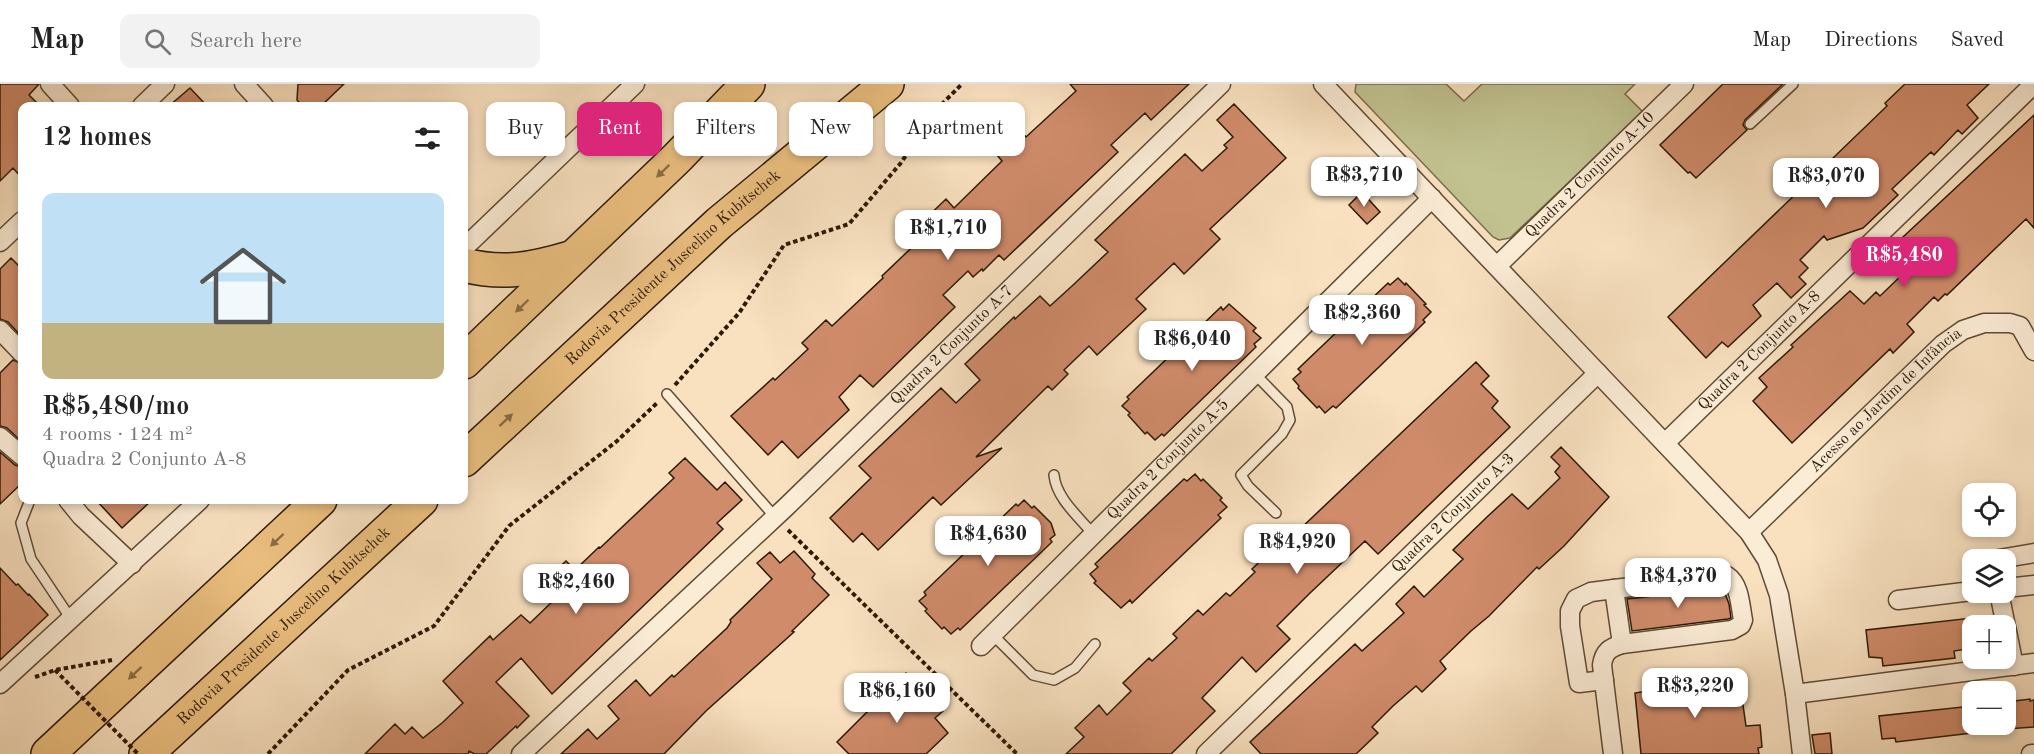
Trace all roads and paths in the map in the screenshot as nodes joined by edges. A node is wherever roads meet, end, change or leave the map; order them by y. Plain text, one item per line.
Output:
1 (50, 84) edge
2 (165, 84) edge
3 (244, 84) edge
4 (635, 84) edge
5 (748, 84) edge
6 (887, 84) edge
7 (962, 84) edge
8 (1221, 84) edge
9 (1684, 84) edge
10 (1793, 84) edge
11 (2034, 84) edge
12 (1326, 85) edge
13 (66, 102) edge
14 (146, 102) edge
15 (260, 102) edge
16 (1750, 124) dead end
17 (1432, 198) junction
18 (18, 224) edge
19 (2, 236) edge
20 (468, 244) edge
21 (572, 258) junction
22 (1497, 266) junction
23 (468, 267) edge
24 (0, 330) edge
25 (18, 349) edge
26 (2034, 351) edge
27 (468, 358) edge
28 (1598, 373) junction
29 (1255, 374) junction
30 (667, 394) junction
31 (0, 438) edge
32 (1665, 443) junction
33 (18, 453) edge
34 (468, 456) edge
35 (1054, 475) dead end
36 (28, 504) edge
37 (71, 504) edge
38 (196, 504) edge
39 (316, 504) edge
40 (417, 504) edge
41 (780, 512) junction
42 (1276, 513) dead end
43 (1749, 532) junction
44 (1093, 534) junction
45 (2034, 553) edge
46 (2016, 556) edge
47 (132, 564) junction
48 (2034, 585) edge
49 (2016, 587) edge
50 (1614, 589) junction
51 (1962, 592) edge
52 (1898, 600) dead end
53 (71, 620) junction
54 (986, 640) joint
55 (1095, 644) dead end
56 (1622, 644) junction
57 (158, 652) junction
58 (2034, 663) edge
59 (2016, 666) edge
60 (1991, 669) edge
61 (55, 670) junction
62 (33, 678) dead end
63 (1604, 680) junction
64 (0, 684) edge
65 (1795, 694) junction
66 (48, 754) edge
67 (138, 754) edge
68 (146, 754) edge
69 (268, 754) edge
70 (521, 754) edge
71 (1017, 754) edge
72 (1206, 754) edge
73 (1613, 754) edge
74 (1802, 754) edge

1 - 13 street
2 - 14 street
3 - 15 street
4 - 20 street
5 -> 21 highway
34 -> 6 highway, Rodovia Presidente Juscelino Kubitschek
7 - 30 path
8 - 41 street, Quadra 2 Conjunto A-7
9 - 22 street, Quadra 2 Conjunto A-10
10 - 16 lane
11 - 32 street, Quadra 2 Conjunto A-8
12 - 17 street
17 - 22 street
17 - 29 street, Quadra 2 Conjunto A-5
18 - 19 street
21 - 23 highway
21 -> 27 highway
22 - 28 street
24 - 25 street
26 - 43 street, Acesso ao Jardim de Infância
28 - 32 street
28 - 72 street, Quadra 2 Conjunto A-3
29 - 42 lane
29 - 44 street, Quadra 2 Conjunto A-5
30 - 41 lane
30 - 69 path
31 - 33 street
32 - 43 street
35 - 44 lane
36 - 53 lane
37 - 47 street
38 - 47 street
39 -> 57 highway
40 - 68 highway, Rodovia Presidente Juscelino Kubitschek
41 - 70 street, Quadra 2 Conjunto A-7
41 - 71 path
43 - 65 street
44 - 54 street, Quadra 2 Conjunto A-5
45 - 46 street
47 - 53 street
48 - 49 street
50 - 56 street
50 - 56 street
50 - 63 street
51 - 52 street
53 - 64 street
54 - 55 lane
56 - 63 street
57 - 61 path
57 -> 66 highway
58 - 59 street
60 - 65 street
61 - 62 path
61 - 67 path, bridge
63 - 73 street
65 - 74 street

